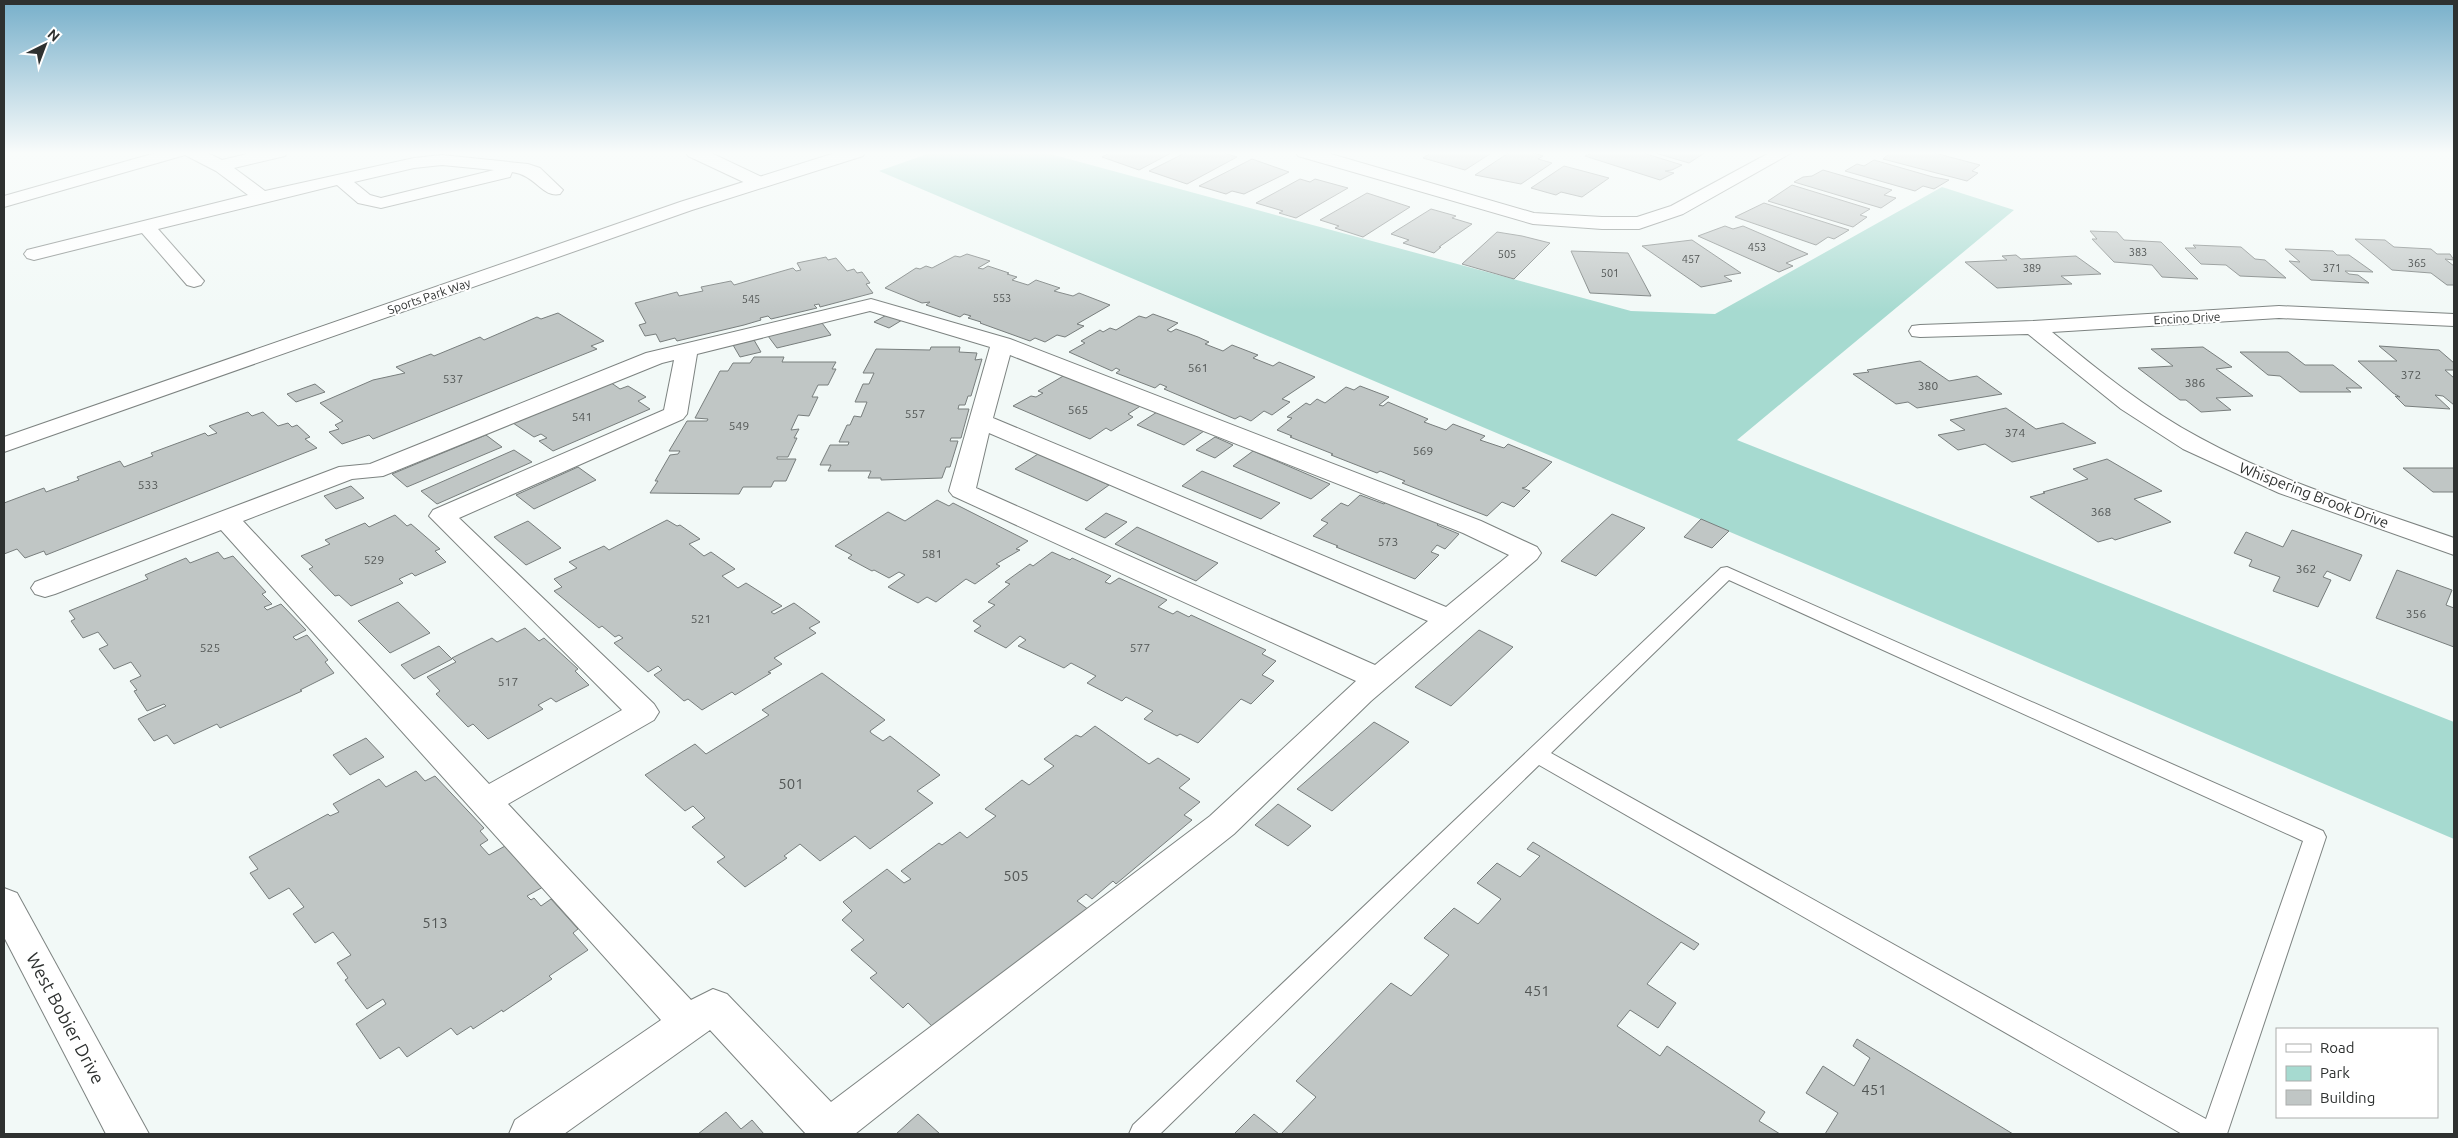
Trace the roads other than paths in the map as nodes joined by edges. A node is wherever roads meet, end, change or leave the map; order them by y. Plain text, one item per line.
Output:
1 (230, 205) edge
2 (692, 205) edge
3 (1488, 205) edge
4 (1686, 205) edge
5 (146, 226) junction
6 (34, 254) dead end
7 (194, 281) dead end
8 (2454, 320) edge
9 (2033, 327) junction
10 (1920, 331) dead end
11 (1002, 344) junction
12 (687, 350) junction
13 (980, 422) junction
14 (4, 445) edge
15 (226, 519) junction
16 (2454, 548) edge
17 (45, 588) dead end
18 (1449, 619) junction
19 (1378, 679) junction
20 (1537, 755) junction
21 (485, 802) junction
22 (4, 903) edge
23 (689, 1024) junction
24 (128, 1134) edge
25 (530, 1134) edge
26 (1142, 1134) edge
27 (2207, 1134) edge
28 (2214, 1134) edge

1 - 5 street
2 - 14 street, Sports Park Way
3 - 4 street
5 - 6 street
5 - 7 street
8 - 9 street, Encino Drive
9 - 10 street, Encino Drive
9 - 16 street, Whispering Brook Drive
11 - 12 street
11 - 13 street
11 - 18 street
12 - 15 street
12 - 21 street
13 - 18 street
13 - 19 street
15 - 17 street
15 - 21 street
18 - 19 street
19 - 23 street
20 - 26 lane
20 - 27 lane
20 - 28 lane
21 - 23 street
22 - 24 street, West Bobier Drive
23 - 25 street

